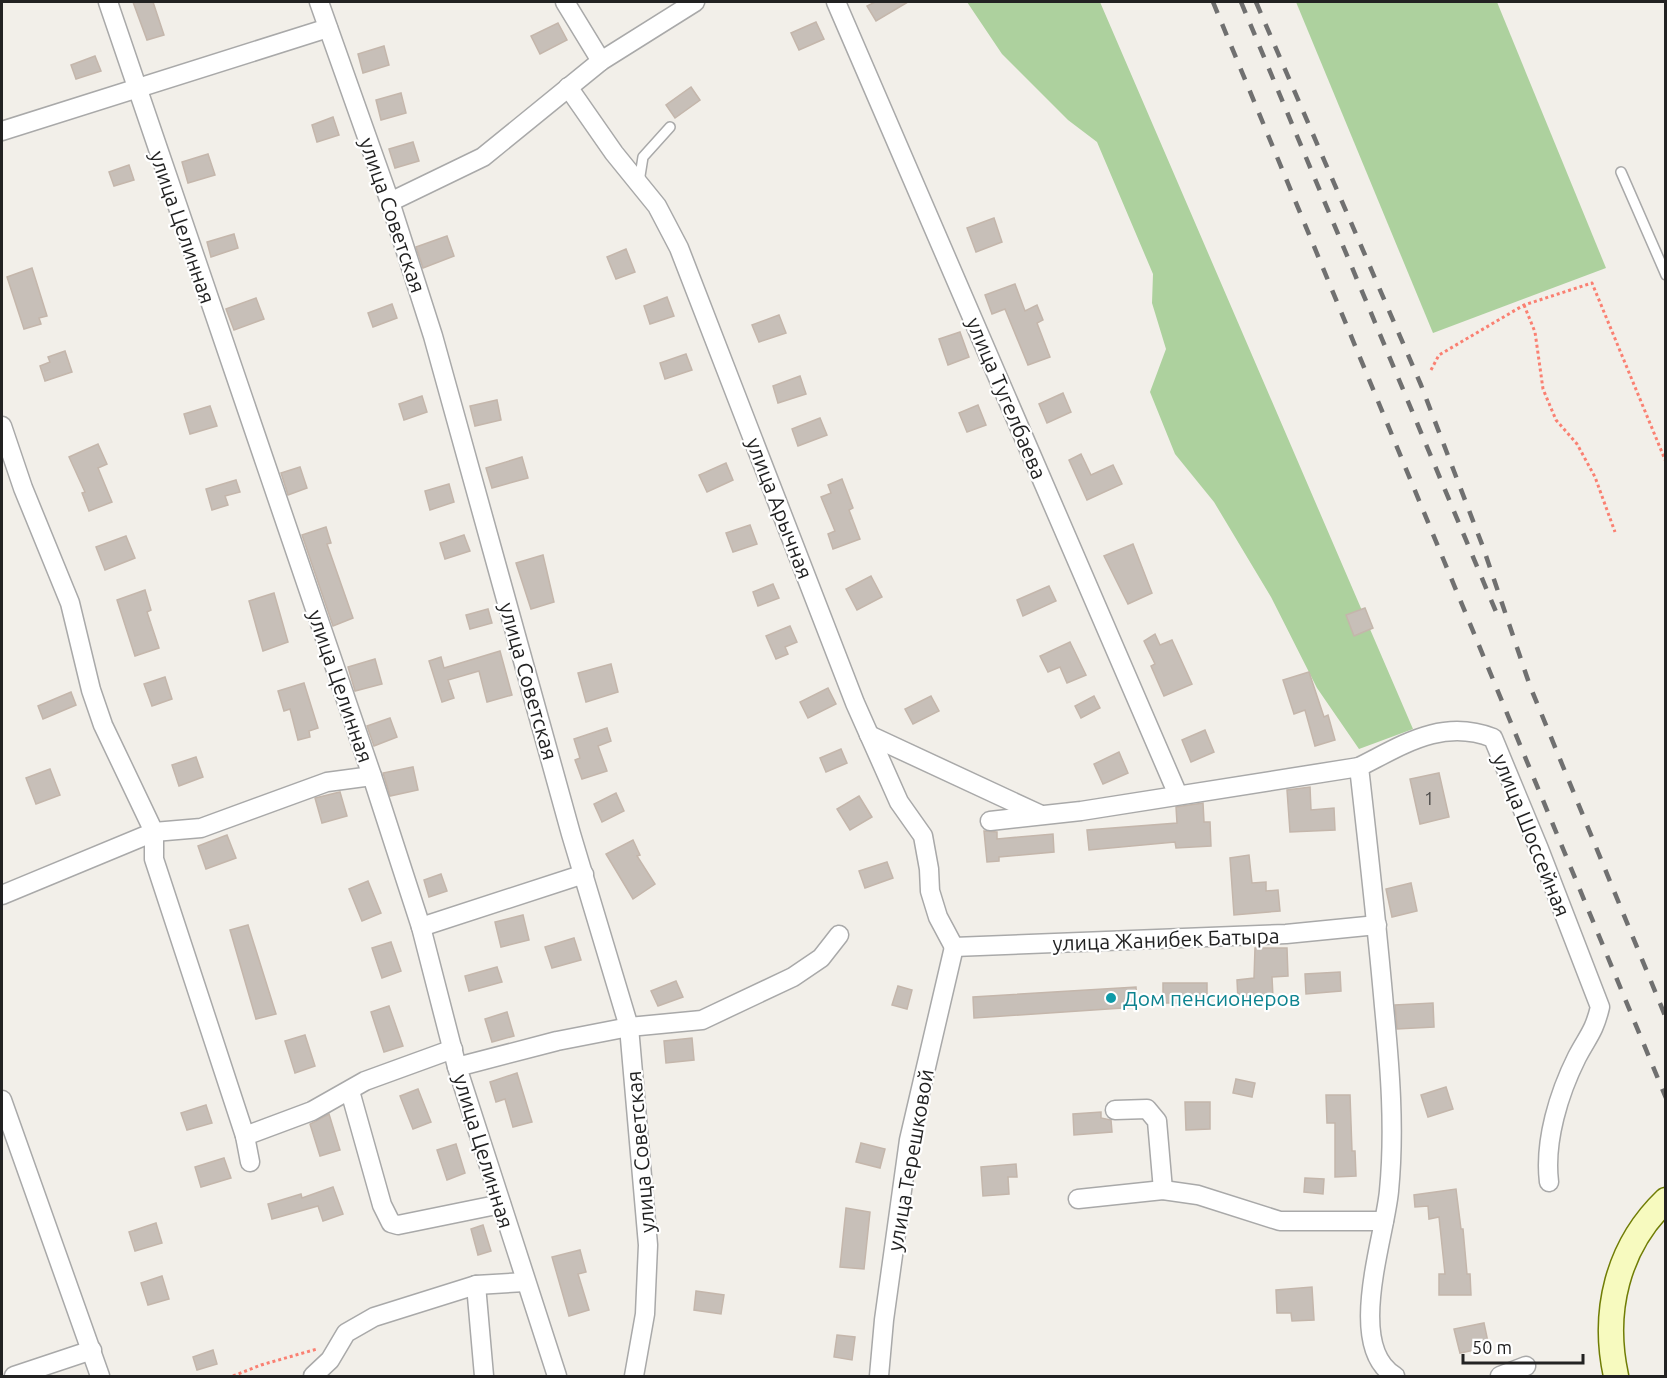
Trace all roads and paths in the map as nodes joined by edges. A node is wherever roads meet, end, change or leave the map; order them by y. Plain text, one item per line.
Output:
1 (108, 2) edge
2 (319, 2) edge
3 (565, 2) edge
4 (695, 2) edge
5 (836, 2) edge
6 (328, 28) junction
7 (601, 61) junction
8 (568, 87) junction
9 (136, 90) junction
10 (670, 127) dead end
11 (2, 130) edge
12 (1621, 172) dead end
13 (640, 187) junction
14 (390, 201) junction
15 (1665, 275) edge
16 (1524, 305) junction
17 (1431, 370) dead end
18 (2, 426) edge
19 (1665, 462) edge
20 (1615, 532) dead end
21 (869, 735) junction
22 (1359, 767) junction
23 (372, 776) junction
24 (1178, 795) junction
25 (1041, 815) junction
26 (990, 821) dead end
27 (154, 832) junction
28 (584, 874) junction
29 (2, 895) edge
30 (1377, 925) junction
31 (421, 927) junction
32 (840, 935) dead end
33 (954, 947) junction
34 (629, 1027) junction
35 (455, 1058) junction
36 (350, 1091) junction
37 (2, 1100) edge
38 (1115, 1110) dead end
39 (245, 1136) junction
40 (250, 1162) dead end
41 (1549, 1182) dead end
42 (1163, 1190) junction
43 (1078, 1199) dead end
44 (1665, 1200) edge
45 (501, 1204) junction
46 (1383, 1221) junction
47 (525, 1282) junction
48 (476, 1285) junction
49 (339, 1342) junction
50 (92, 1350) junction
51 (1526, 1366) dead end
52 (14, 1377) edge
53 (100, 1377) edge
54 (233, 1377) edge
55 (313, 1377) edge
56 (484, 1377) edge
57 (557, 1377) edge
58 (634, 1377) edge
59 (879, 1377) edge
60 (1395, 1377) edge
61 (1500, 1377) edge
62 (1616, 1377) edge

1 - 9 street, улица Целинная
2 - 6 street, улица Советская
3 - 7 street
4 - 7 street
5 - 24 street, улица Тугелбаева
6 - 9 street
6 - 14 street, улица Советская
7 - 8 street
8 - 13 street, улица Арычная
8 - 14 street
9 - 11 street
9 - 23 street, улица Целинная
10 - 13 lane
12 - 15 lane
13 - 21 street, улица Арычная
14 - 28 street, улица Советская
16 - 17 path
16 - 19 path
16 - 20 path
18 - 27 street
21 - 25 street
21 - 33 street, улица Арычная
22 - 24 street
22 - 30 street
22 - 41 street, улица Шоссейная
23 - 27 street
23 - 31 street, улица Целинная
24 - 25 street
25 - 26 street
27 - 29 street
27 - 39 street
28 - 31 street
28 - 34 street, улица Советская
30 - 33 street, улица Жанибек Батыра
30 - 46 street
31 - 35 street, улица Целинная
32 - 34 street
33 - 59 street, улица Терешковой
34 - 35 street
34 - 58 street, улица Советская
35 - 36 street
35 - 45 street, улица Целинная
36 - 39 street
36 - 45 street
37 - 50 street
38 - 42 street
39 - 40 street
42 - 43 street
42 - 46 street
44 - 62 main road
45 - 47 street, улица Целинная
46 - 60 street
47 - 48 street
47 - 57 street, улица Целинная
48 - 49 street
48 - 56 street
49 - 54 path
49 - 55 street
50 - 52 street
50 - 53 street
51 - 61 street

